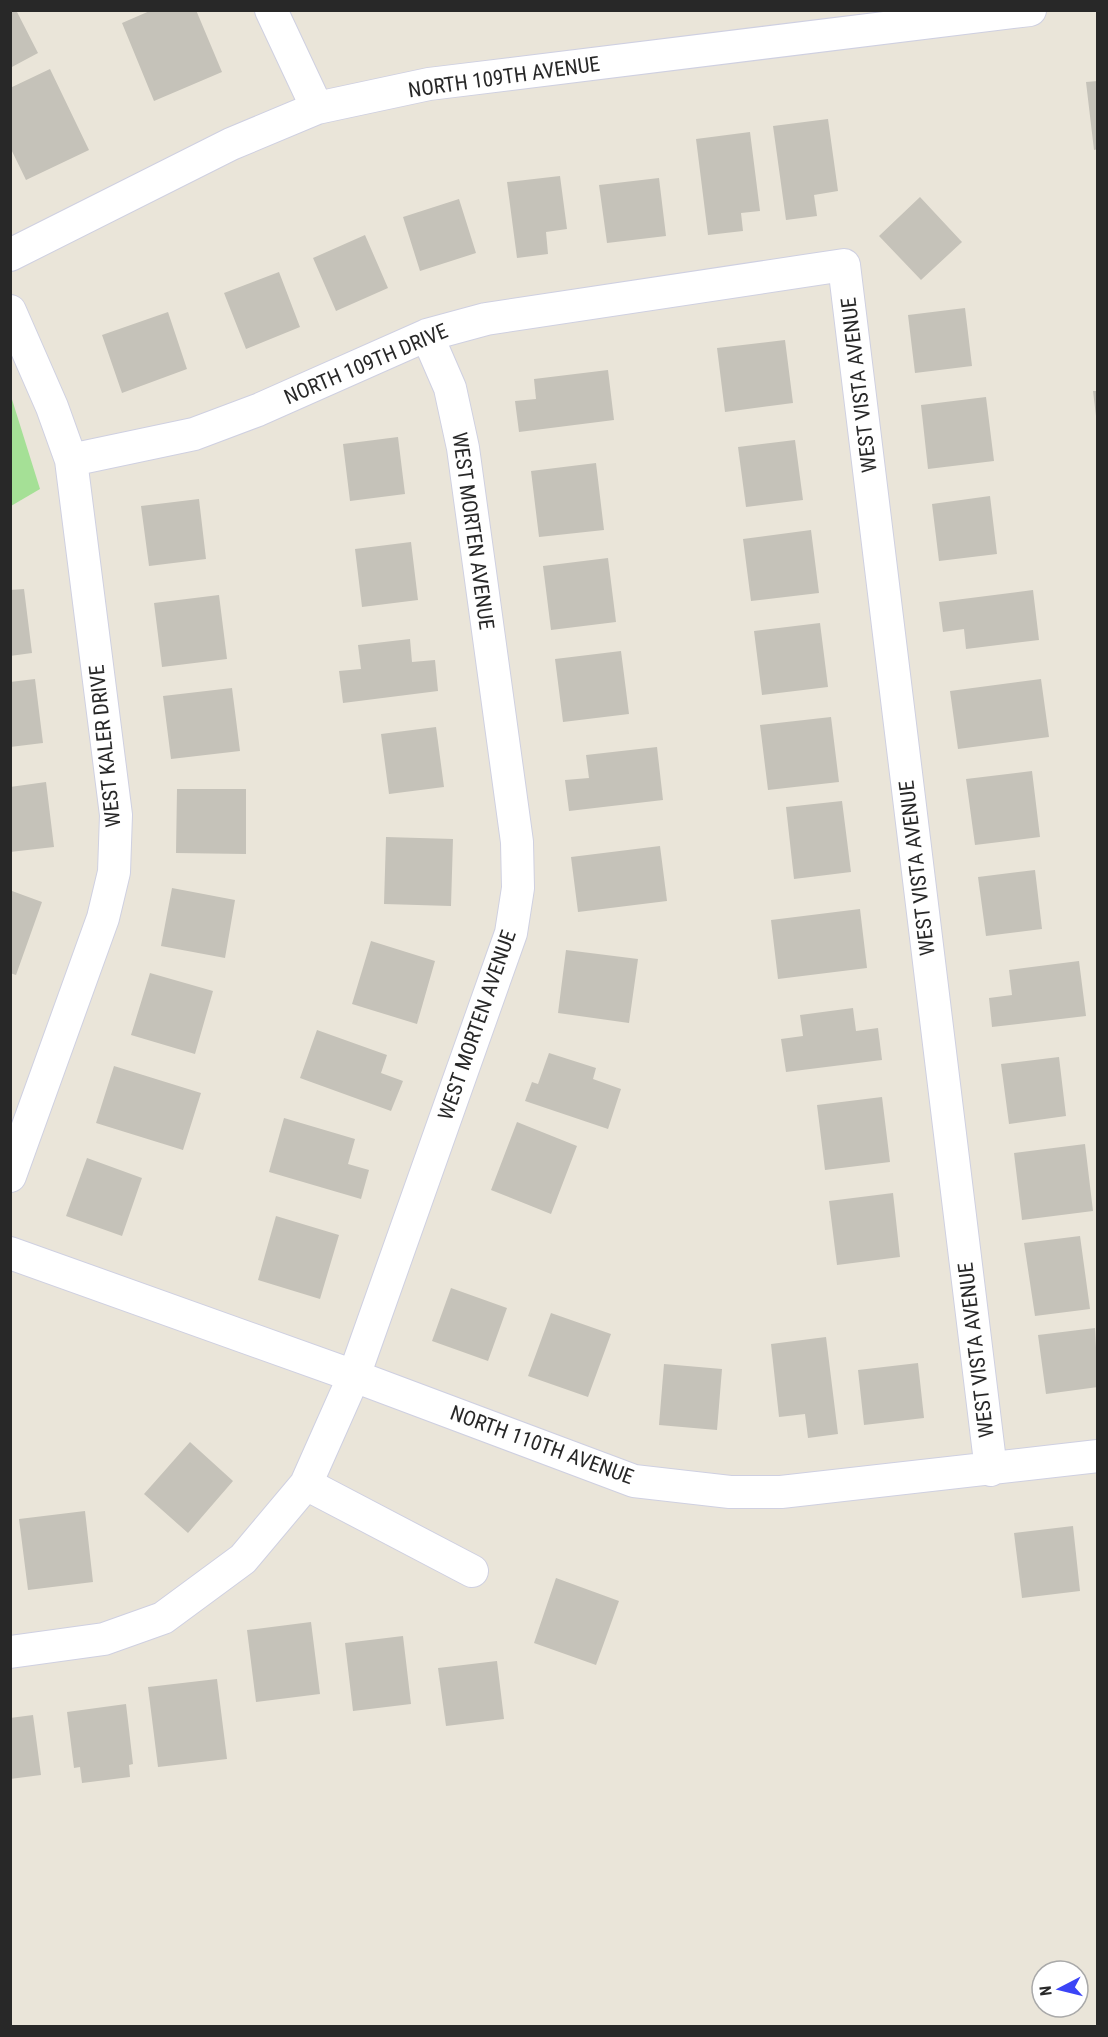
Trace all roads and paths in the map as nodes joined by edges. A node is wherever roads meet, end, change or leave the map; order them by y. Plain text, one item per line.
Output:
1 (271, 10) edge
2 (1030, 10) edge
3 (826, 23) edge
4 (317, 108) junction
5 (10, 255) edge
6 (844, 265) joint
7 (10, 311) edge
8 (427, 335) junction
9 (71, 460) junction
10 (10, 1176) edge
11 (10, 1253) edge
12 (354, 1376) junction
13 (1098, 1456) edge
14 (990, 1470) junction
15 (306, 1484) junction
16 (472, 1571) dead end
17 (10, 1652) edge

1 - 4 street
2 - 3 street, NORTH 109TH AVENUE
3 - 4 street, NORTH 109TH AVENUE
4 - 5 street, NORTH 109TH AVENUE
6 - 8 street, NORTH 109TH DRIVE
6 - 14 street, WEST VISTA AVENUE
7 - 9 street, WEST KALER DRIVE
8 - 9 street, NORTH 109TH DRIVE
8 - 12 street, WEST MORTEN AVENUE
9 - 10 street, WEST KALER DRIVE
11 - 12 street, NORTH 110TH AVENUE
12 - 14 street, NORTH 110TH AVENUE
12 - 15 street, WEST MORTEN AVENUE
13 - 14 street, NORTH 110TH AVENUE
15 - 16 street
15 - 17 street, WEST MORTEN AVENUE

